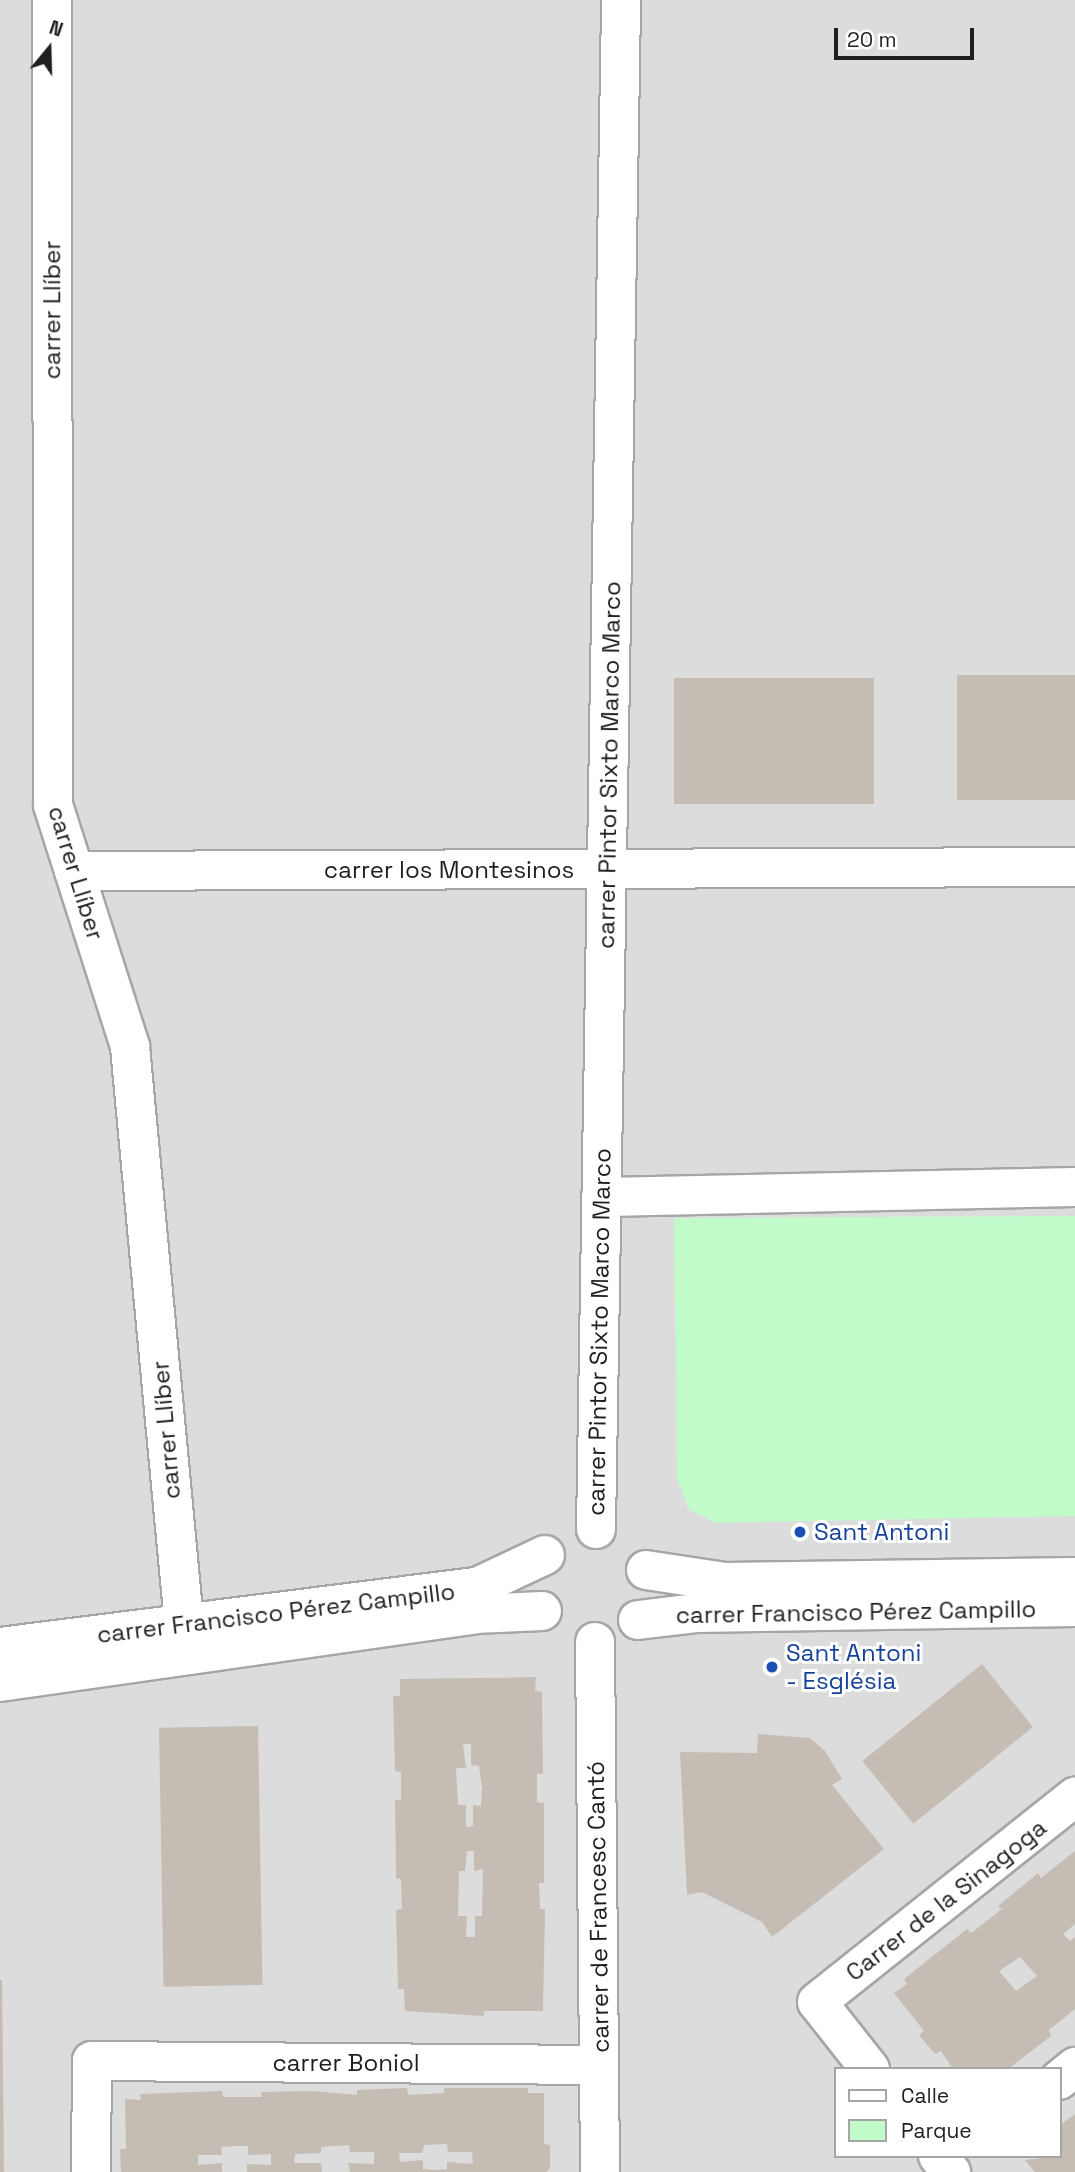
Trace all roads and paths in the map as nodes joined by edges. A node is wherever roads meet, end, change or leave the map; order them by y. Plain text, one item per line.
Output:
1 (52, 0) edge
2 (621, 0) edge
3 (1075, 867) edge
4 (607, 870) junction
5 (74, 871) junction
6 (1075, 1187) edge
7 (601, 1197) junction
8 (596, 1529) junction
9 (545, 1555) junction
10 (646, 1570) junction
11 (1075, 1577) edge
12 (1075, 1607) edge
13 (542, 1611) junction
14 (638, 1619) junction
15 (186, 1641) junction
16 (595, 1642) junction
17 (0, 1647) edge
18 (0, 1682) edge
19 (1075, 1797) edge
20 (599, 2065) junction
21 (868, 2067) edge
22 (1075, 2067) edge
23 (1061, 2078) edge
24 (91, 2172) edge
25 (600, 2172) edge

1 - 5 street, carrer Llíber
2 - 4 street, carrer Pintor Sixto Marco Marco
3 - 4 street, carrer los Montesinos
4 - 5 street, carrer los Montesinos
4 - 7 street, carrer Pintor Sixto Marco Marco
5 - 15 street, carrer Llíber
6 - 7 street
7 - 8 street, carrer Pintor Sixto Marco Marco
8 - 9 street
8 - 10 street
9 - 13 street
9 - 15 street, carrer Francisco Pérez Campillo
10 - 11 street, carrer Francisco Pérez Campillo
10 - 14 street
12 - 14 street, carrer Francisco Pérez Campillo
13 - 15 street, carrer Francisco Pérez Campillo
13 - 16 street
14 - 16 street
15 - 17 street, carrer Francisco Pérez Campillo
15 - 18 street, carrer Francisco Pérez Campillo
16 - 20 street, carrer de Francesc Cantó
19 - 21 street, Carrer de la Sinagoga
20 - 24 street, carrer Boniol
20 - 25 street, carrer de Francesc Cantó
22 - 23 street

